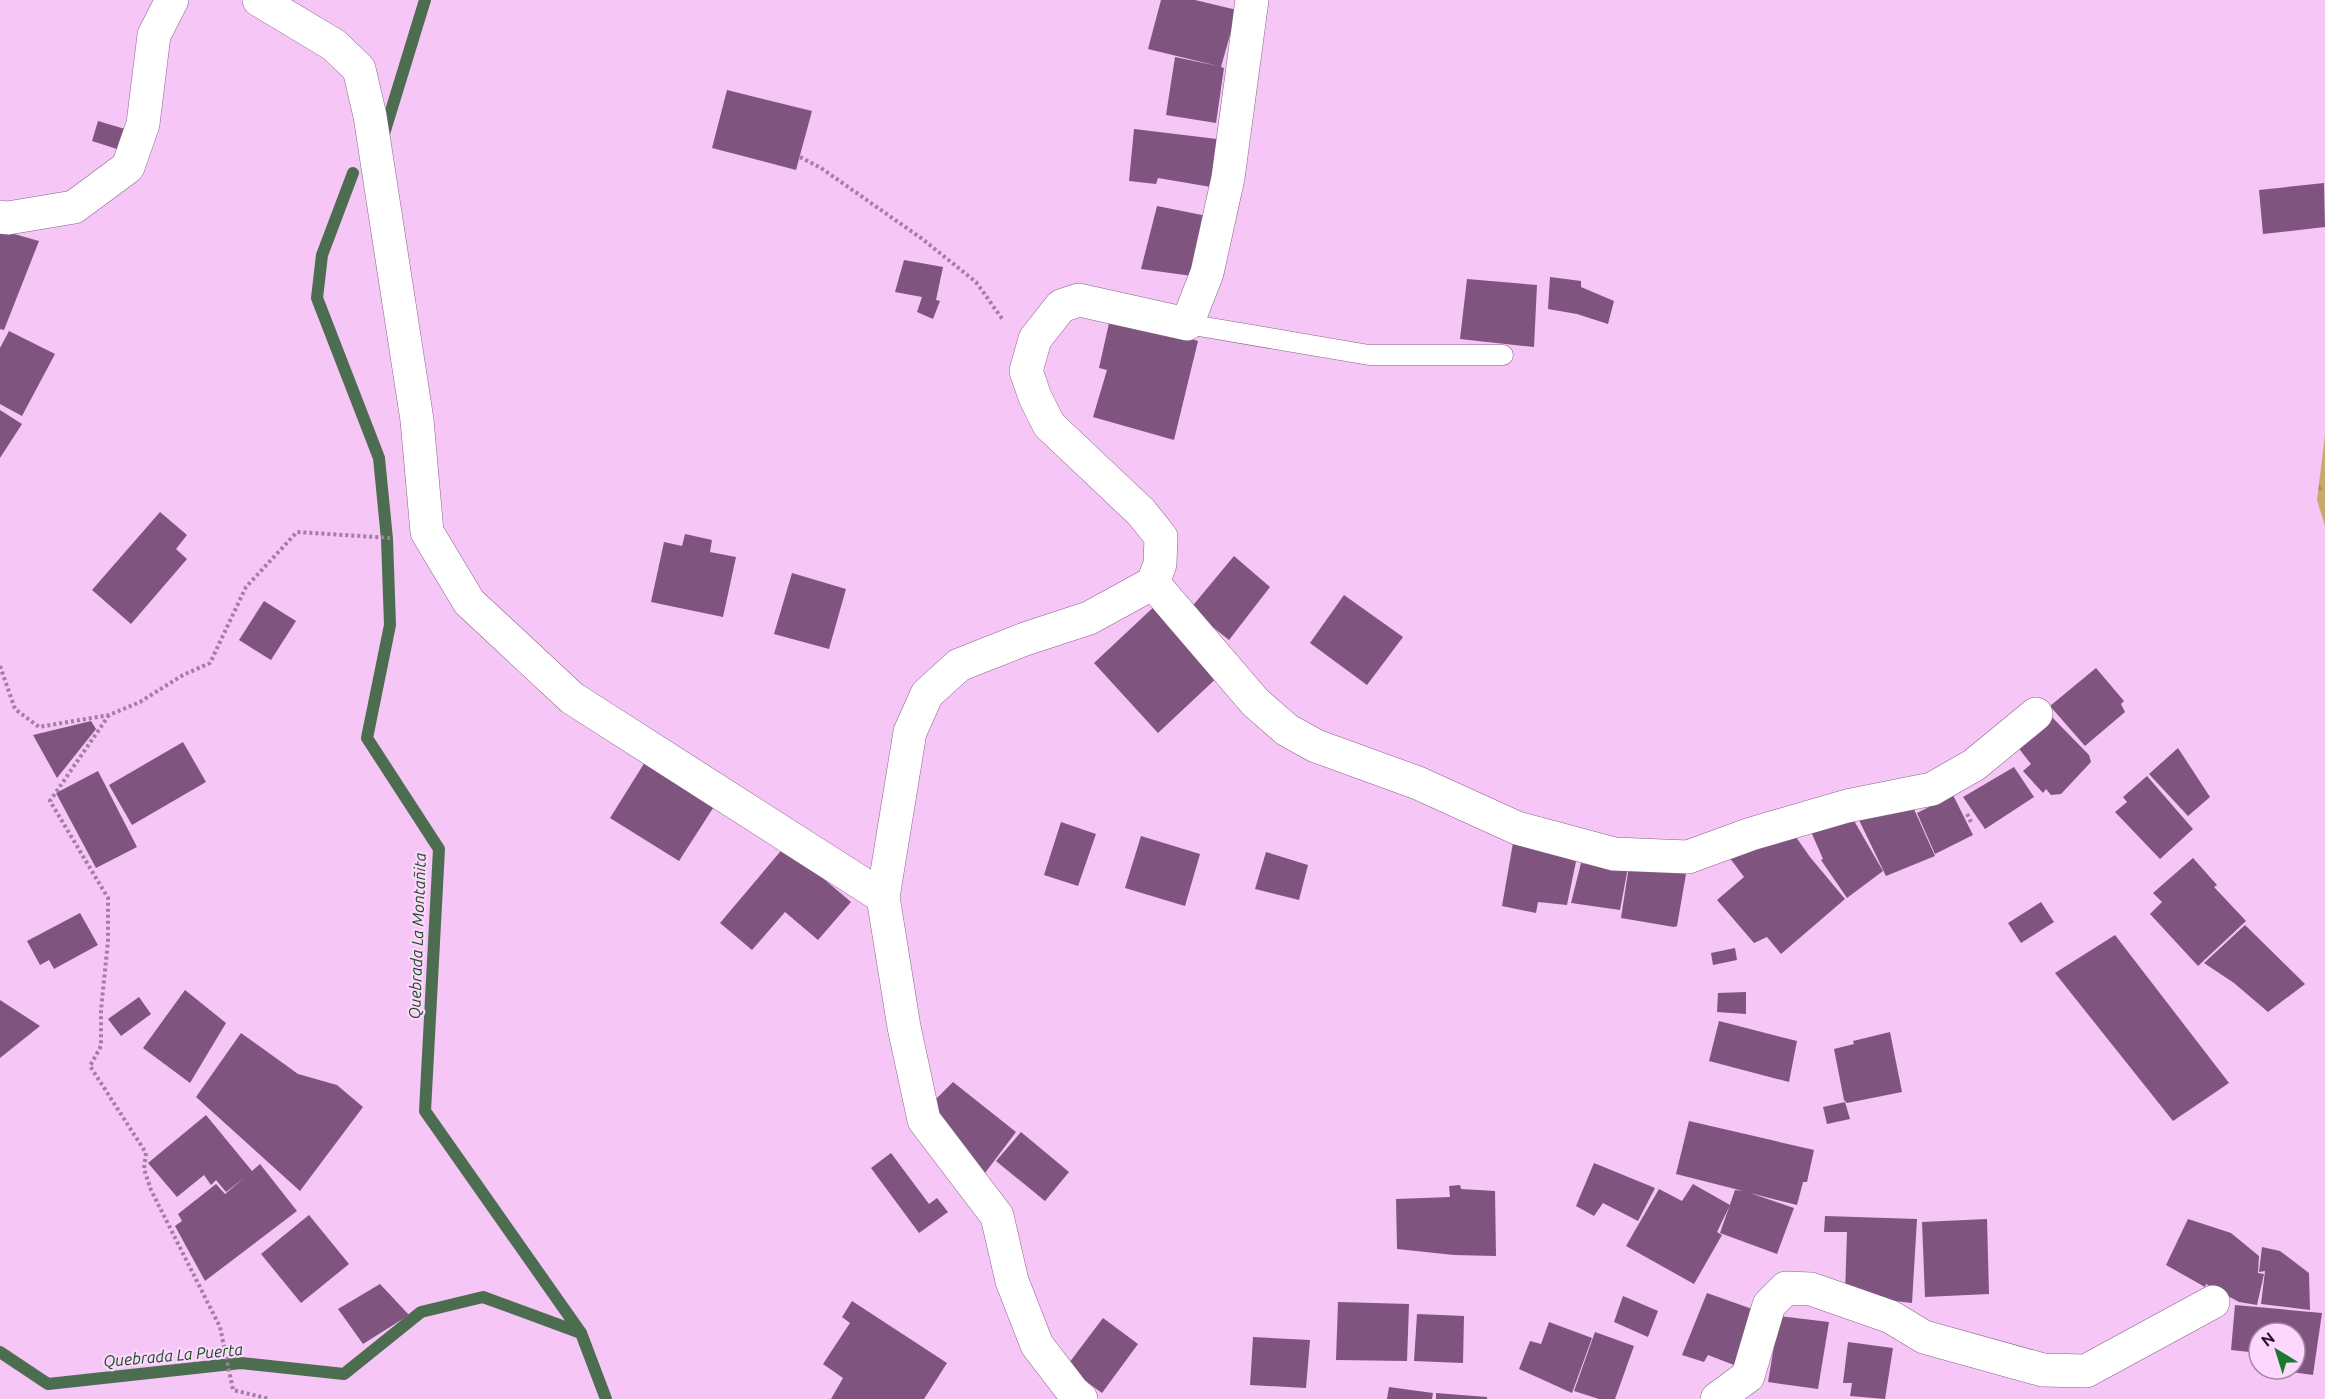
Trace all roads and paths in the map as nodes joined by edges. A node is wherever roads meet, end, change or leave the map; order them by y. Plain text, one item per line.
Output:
1 (172, 0) edge
2 (259, 0) edge
3 (1252, 0) edge
4 (800, 157) dead end
5 (0, 217) edge
6 (1187, 324) junction
7 (1503, 355) dead end
8 (1029, 359) junction
9 (427, 532) junction
10 (1153, 583) junction
11 (0, 666) edge
12 (2036, 714) dead end
13 (109, 715) junction
14 (883, 897) junction
15 (2213, 1302) dead end
16 (270, 1399) edge
17 (1081, 1399) edge
18 (1717, 1399) edge

1 - 5 street
2 - 9 street
3 - 6 street
4 - 8 path
6 - 7 lane
6 - 8 street
8 - 10 street
9 - 13 path
9 - 14 street
10 - 12 street
10 - 14 street
11 - 13 path
13 - 16 path
14 - 17 street
15 - 18 street

